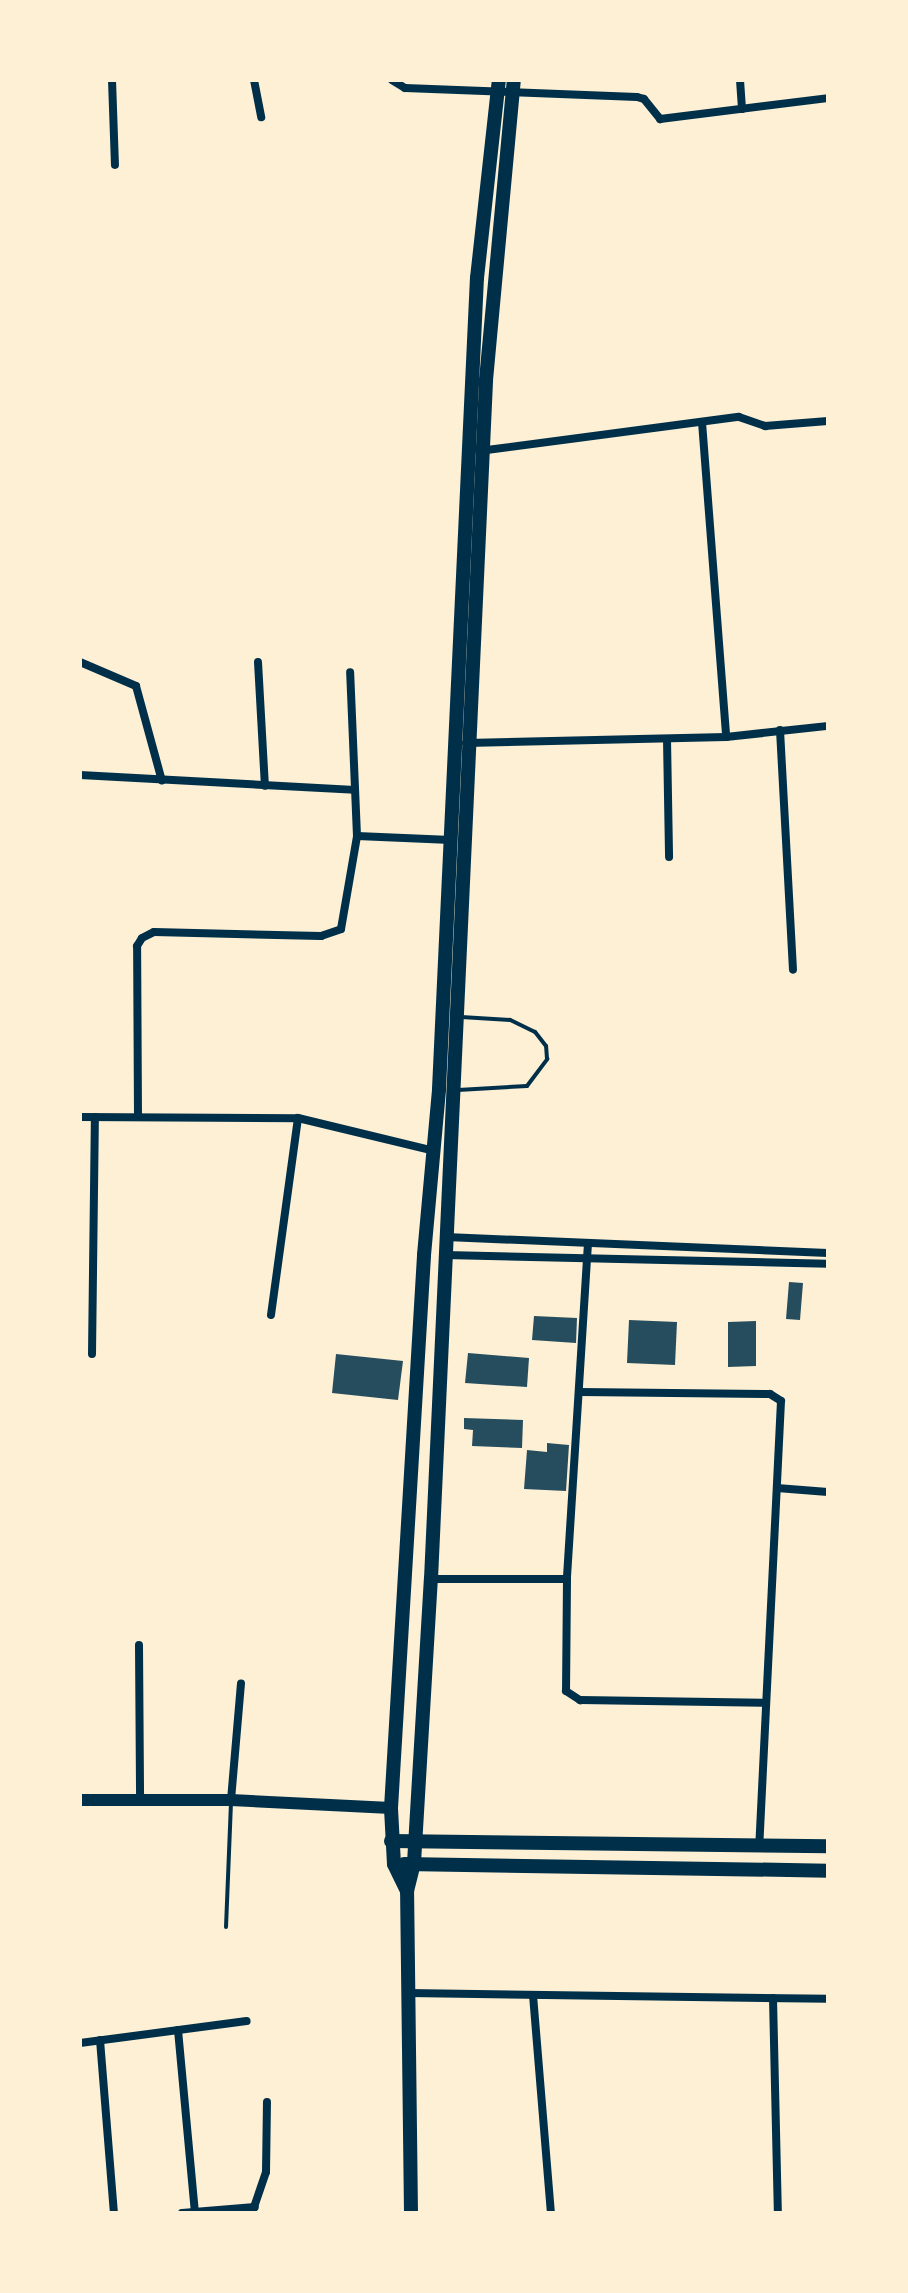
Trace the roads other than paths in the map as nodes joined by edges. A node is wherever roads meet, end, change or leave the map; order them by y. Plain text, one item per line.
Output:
1 (112, 80) edge
2 (254, 80) edge
3 (392, 80) edge
4 (740, 80) edge
5 (506, 86) edge
6 (828, 98) edge
7 (742, 109) junction
8 (261, 117) dead end
9 (115, 165) dead end
10 (828, 421) edge
11 (702, 422) junction
12 (484, 450) junction
13 (467, 452) junction
14 (80, 662) edge
15 (258, 662) dead end
16 (350, 672) dead end
17 (828, 726) edge
18 (780, 730) junction
19 (726, 737) junction
20 (667, 739) junction
21 (464, 743) junction
22 (80, 775) edge
23 (162, 781) junction
24 (265, 786) junction
25 (355, 790) junction
26 (357, 836) junction
27 (451, 840) junction
28 (669, 857) dead end
29 (793, 970) dead end
30 (442, 1016) junction
31 (459, 1017) junction
32 (439, 1089) junction
33 (456, 1090) junction
34 (80, 1117) edge
35 (95, 1117) junction
36 (138, 1117) junction
37 (298, 1118) junction
38 (435, 1151) junction
39 (446, 1237) junction
40 (588, 1243) junction
41 (828, 1253) edge
42 (445, 1255) junction
43 (587, 1257) junction
44 (828, 1264) edge
45 (271, 1315) dead end
46 (92, 1354) dead end
47 (580, 1392) junction
48 (777, 1488) junction
49 (828, 1492) edge
50 (431, 1579) junction
51 (567, 1579) junction
52 (139, 1645) dead end
53 (241, 1683) dead end
54 (763, 1703) junction
55 (394, 1757) junction
56 (416, 1759) junction
57 (140, 1798) junction
58 (80, 1800) edge
59 (231, 1800) junction
60 (391, 1808) junction
61 (391, 1841) junction
62 (413, 1841) junction
63 (759, 1844) junction
64 (828, 1846) edge
65 (414, 1863) junction
66 (394, 1864) junction
67 (828, 1871) edge
68 (407, 1891) junction
69 (226, 1927) dead end
70 (408, 1993) junction
71 (533, 1995) junction
72 (773, 1998) junction
73 (828, 1999) edge
74 (247, 2021) dead end
75 (178, 2030) junction
76 (100, 2040) junction
77 (80, 2043) edge
78 (267, 2102) dead end
79 (253, 2210) edge
80 (195, 2212) edge
81 (114, 2213) edge
82 (182, 2213) edge
83 (411, 2213) edge
84 (551, 2213) edge
85 (778, 2213) edge

1 - 9 street
2 - 8 street
3 - 5 street
4 - 7 street
5 - 7 street
5 - 12 main road
5 - 13 main road
6 - 7 street
10 - 11 street
11 - 12 street
11 - 19 street
12 - 13 street
12 - 21 main road
13 - 21 main road
14 - 23 street
15 - 24 street
16 - 25 street
17 - 18 street
18 - 19 street
18 - 29 street
19 - 20 street
20 - 21 street
20 - 28 street
21 - 27 main road
21 - 31 main road
22 - 23 street
23 - 24 street
24 - 25 street
25 - 26 street
26 - 27 street
26 - 36 street
27 - 30 main road
30 - 31 lane
30 - 32 main road
31 - 33 main road
31 - 33 lane
32 - 33 lane
32 - 38 main road
33 - 39 main road
34 - 35 street
35 - 36 street
35 - 46 street
36 - 37 street
37 - 38 street
37 - 45 street
38 - 55 main road
39 - 40 street
39 - 42 main road
40 - 41 street
40 - 43 street
42 - 43 street
42 - 50 main road
43 - 44 street
43 - 47 street
47 - 48 street
47 - 51 street
48 - 49 street
48 - 54 street
50 - 51 street
50 - 56 main road
51 - 54 street
52 - 57 street
53 - 59 street
54 - 63 street
55 - 56 main road
55 - 60 main road
56 - 62 main road
57 - 58 main road
57 - 59 main road
59 - 60 main road
59 - 69 lane
60 - 61 main road
61 - 62 main road
61 - 66 main road
62 - 63 main road
62 - 65 main road
63 - 64 main road
65 - 66 main road
65 - 67 main road
65 - 68 main road
66 - 68 main road
68 - 70 main road
70 - 71 street
70 - 83 main road
71 - 72 street
71 - 84 street
72 - 73 street
72 - 85 street
74 - 75 street
75 - 76 street
75 - 80 street
76 - 77 street
76 - 81 street
78 - 79 street
79 - 80 street
80 - 82 street

